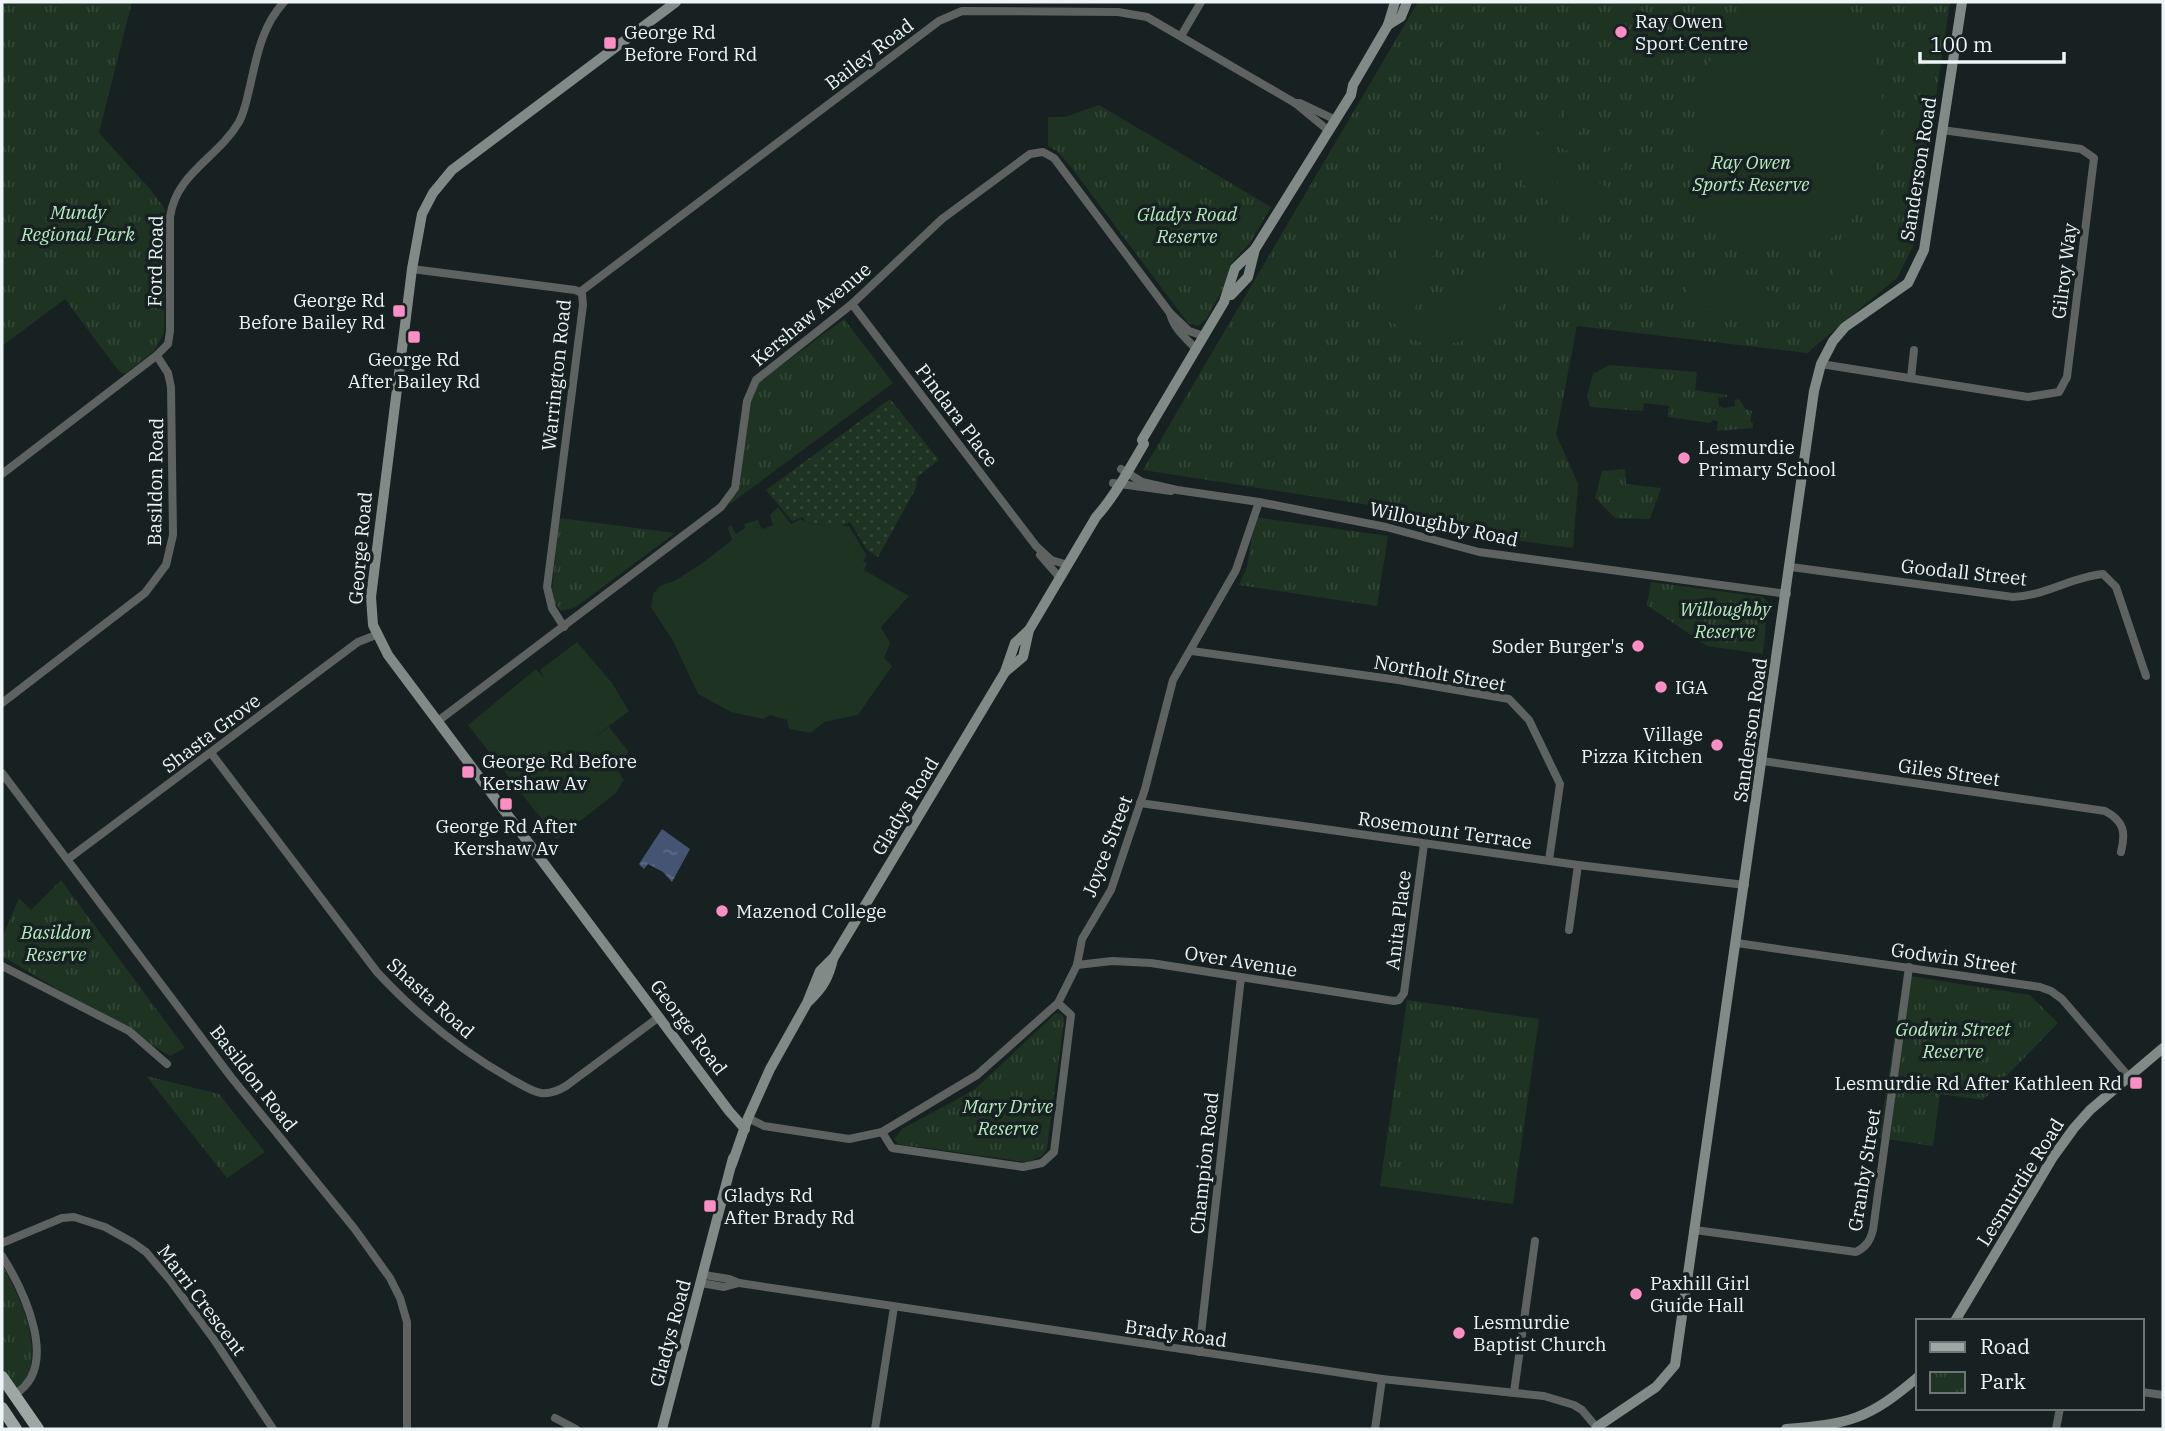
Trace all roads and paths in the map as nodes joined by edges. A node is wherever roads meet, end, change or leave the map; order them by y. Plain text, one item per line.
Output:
1 (284, 2) edge
2 (676, 2) edge
3 (1200, 2) edge
4 (1395, 2) edge
5 (1407, 2) edge
6 (1962, 2) edge
7 (1388, 25) junction
8 (1181, 36) junction
9 (1295, 103) junction
10 (1333, 118) junction
11 (1327, 129) junction
12 (1942, 130) junction
13 (412, 269) junction
14 (580, 292) junction
15 (852, 304) junction
16 (1170, 313) junction
17 (1204, 336) junction
18 (1196, 349) junction
19 (1914, 351) dead end
20 (157, 356) junction
21 (1821, 364) junction
22 (1910, 378) junction
23 (1124, 470) junction
24 (2, 474) edge
25 (1116, 484) junction
26 (1177, 490) junction
27 (1259, 502) junction
28 (1036, 547) junction
29 (1068, 565) junction
30 (1791, 567) junction
31 (1060, 578) junction
32 (1787, 594) junction
33 (564, 627) junction
34 (376, 635) junction
35 (1192, 651) junction
36 (2146, 676) dead end
37 (2, 703) edge
38 (438, 721) junction
39 (211, 753) junction
40 (1763, 761) junction
41 (2, 773) edge
42 (1140, 803) junction
43 (1424, 844) junction
44 (2121, 852) dead end
45 (68, 859) junction
46 (1549, 860) junction
47 (1578, 865) junction
48 (1745, 885) junction
49 (1569, 930) dead end
50 (1737, 943) junction
51 (1077, 965) junction
52 (2, 966) edge
53 (1909, 967) junction
54 (1241, 977) junction
55 (1399, 999) joint
56 (1058, 1003) junction
57 (659, 1017) junction
58 (2163, 1048) edge
59 (167, 1065) dead end
60 (2129, 1077) junction
61 (744, 1121) junction
62 (882, 1132) junction
63 (1695, 1230) junction
64 (1535, 1241) dead end
65 (2, 1243) edge
66 (2, 1256) edge
67 (702, 1279) junction
68 (894, 1307) junction
69 (1956, 1319) edge
70 (1199, 1352) junction
71 (2, 1377) edge
72 (1382, 1379) junction
73 (1916, 1379) edge
74 (2, 1388) edge
75 (1514, 1392) junction
76 (2144, 1392) edge
77 (15, 1394) junction
78 (2163, 1395) edge
79 (2, 1408) edge
80 (2060, 1410) edge
81 (555, 1418) dead end
82 (10, 1423) edge
83 (1598, 1428) edge
84 (28, 1429) edge
85 (38, 1429) edge
86 (273, 1429) edge
87 (407, 1429) edge
88 (576, 1429) edge
89 (662, 1429) edge
90 (875, 1429) edge
91 (1376, 1429) edge
92 (1786, 1429) edge
93 (2056, 1429) edge

1 - 20 street, Ford Road
2 - 13 street, George Road
3 - 8 street
4 - 7 street, Gladys Road
5 - 7 street, Gladys Road
6 - 12 street, Sanderson Road
7 - 10 street, Gladys Road
8 - 9 street, Bailey Road
8 - 14 street, Bailey Road
9 - 10 street, Bailey Road
9 - 11 street, Bailey Road
10 - 11 street, Gladys Road
11 - 17 street, Gladys Road
12 - 21 street, Sanderson Road
12 - 22 street, Gilroy Way
13 - 14 street, Warrington Road
13 - 34 street, George Road
14 - 33 street, Warrington Road
15 - 16 street, Kershaw Avenue
15 - 28 street, Pindara Place
15 - 33 street, Kershaw Avenue
16 - 17 street, Kershaw Avenue
16 - 18 street, Kershaw Avenue
17 - 18 street, Gladys Road
18 - 23 street, Gladys Road
19 - 22 street
20 - 24 street, Ford Road
20 - 37 street, Basildon Road
21 - 22 street, Gilroy Way
21 - 30 street, Sanderson Road
23 - 25 street, Gladys Road
23 - 26 street, Willoughby Road
25 - 26 street, Willoughby Road
25 - 29 street, Gladys Road
26 - 27 street, Willoughby Road
27 - 32 street, Willoughby Road
27 - 35 street, Joyce Street
28 - 29 street, Pindara Place
28 - 31 street, Pindara Place
29 - 31 street, Gladys Road
30 - 32 street, Sanderson Road
30 - 36 street, Goodall Street
31 - 61 street, Gladys Road
32 - 40 street, Sanderson Road
33 - 38 street, Kershaw Avenue
34 - 38 street, George Road
34 - 39 street, Shasta Grove
35 - 42 street, Joyce Street
35 - 46 street, Northolt Street
38 - 57 street, George Road
39 - 45 street, Shasta Grove
39 - 57 street, Shasta Road
40 - 44 street, Giles Street
40 - 48 street, Sanderson Road
41 - 45 street, Basildon Road
42 - 43 street, Rosemount Terrace
42 - 51 street, Joyce Street
43 - 46 street, Rosemount Terrace
43 - 55 street, Anita Place
45 - 87 street, Basildon Road
46 - 47 street, Rosemount Terrace
47 - 48 street, Rosemount Terrace
47 - 49 street
48 - 50 street, Sanderson Road
50 - 53 street, Godwin Street
50 - 63 street, Sanderson Road
51 - 54 street, Over Avenue
51 - 56 street, Joyce Street
52 - 59 street
53 - 60 street, Godwin Street
53 - 63 street, Granby Street
54 - 55 street, Over Avenue
54 - 70 street, Champion Road
56 - 62 street, Joyce Street
56 - 62 street
57 - 61 street, George Road
58 - 60 street, Lesmurdie Road
60 - 69 street, Lesmurdie Road
61 - 62 street, Joyce Street
61 - 67 street, Gladys Road
63 - 83 street, Sanderson Road
64 - 75 street
65 - 86 street, Marri Crescent
66 - 77 street
67 - 68 street, Brady Road
67 - 89 street, Gladys Road
68 - 70 street, Brady Road
68 - 90 street
70 - 72 street, Brady Road
71 - 77 main road
72 - 75 street, Brady Road
72 - 91 street
73 - 92 street
74 - 84 main road
75 - 83 street, Brady Road
76 - 78 street
77 - 85 main road
79 - 82 main road
80 - 93 street
81 - 88 street

